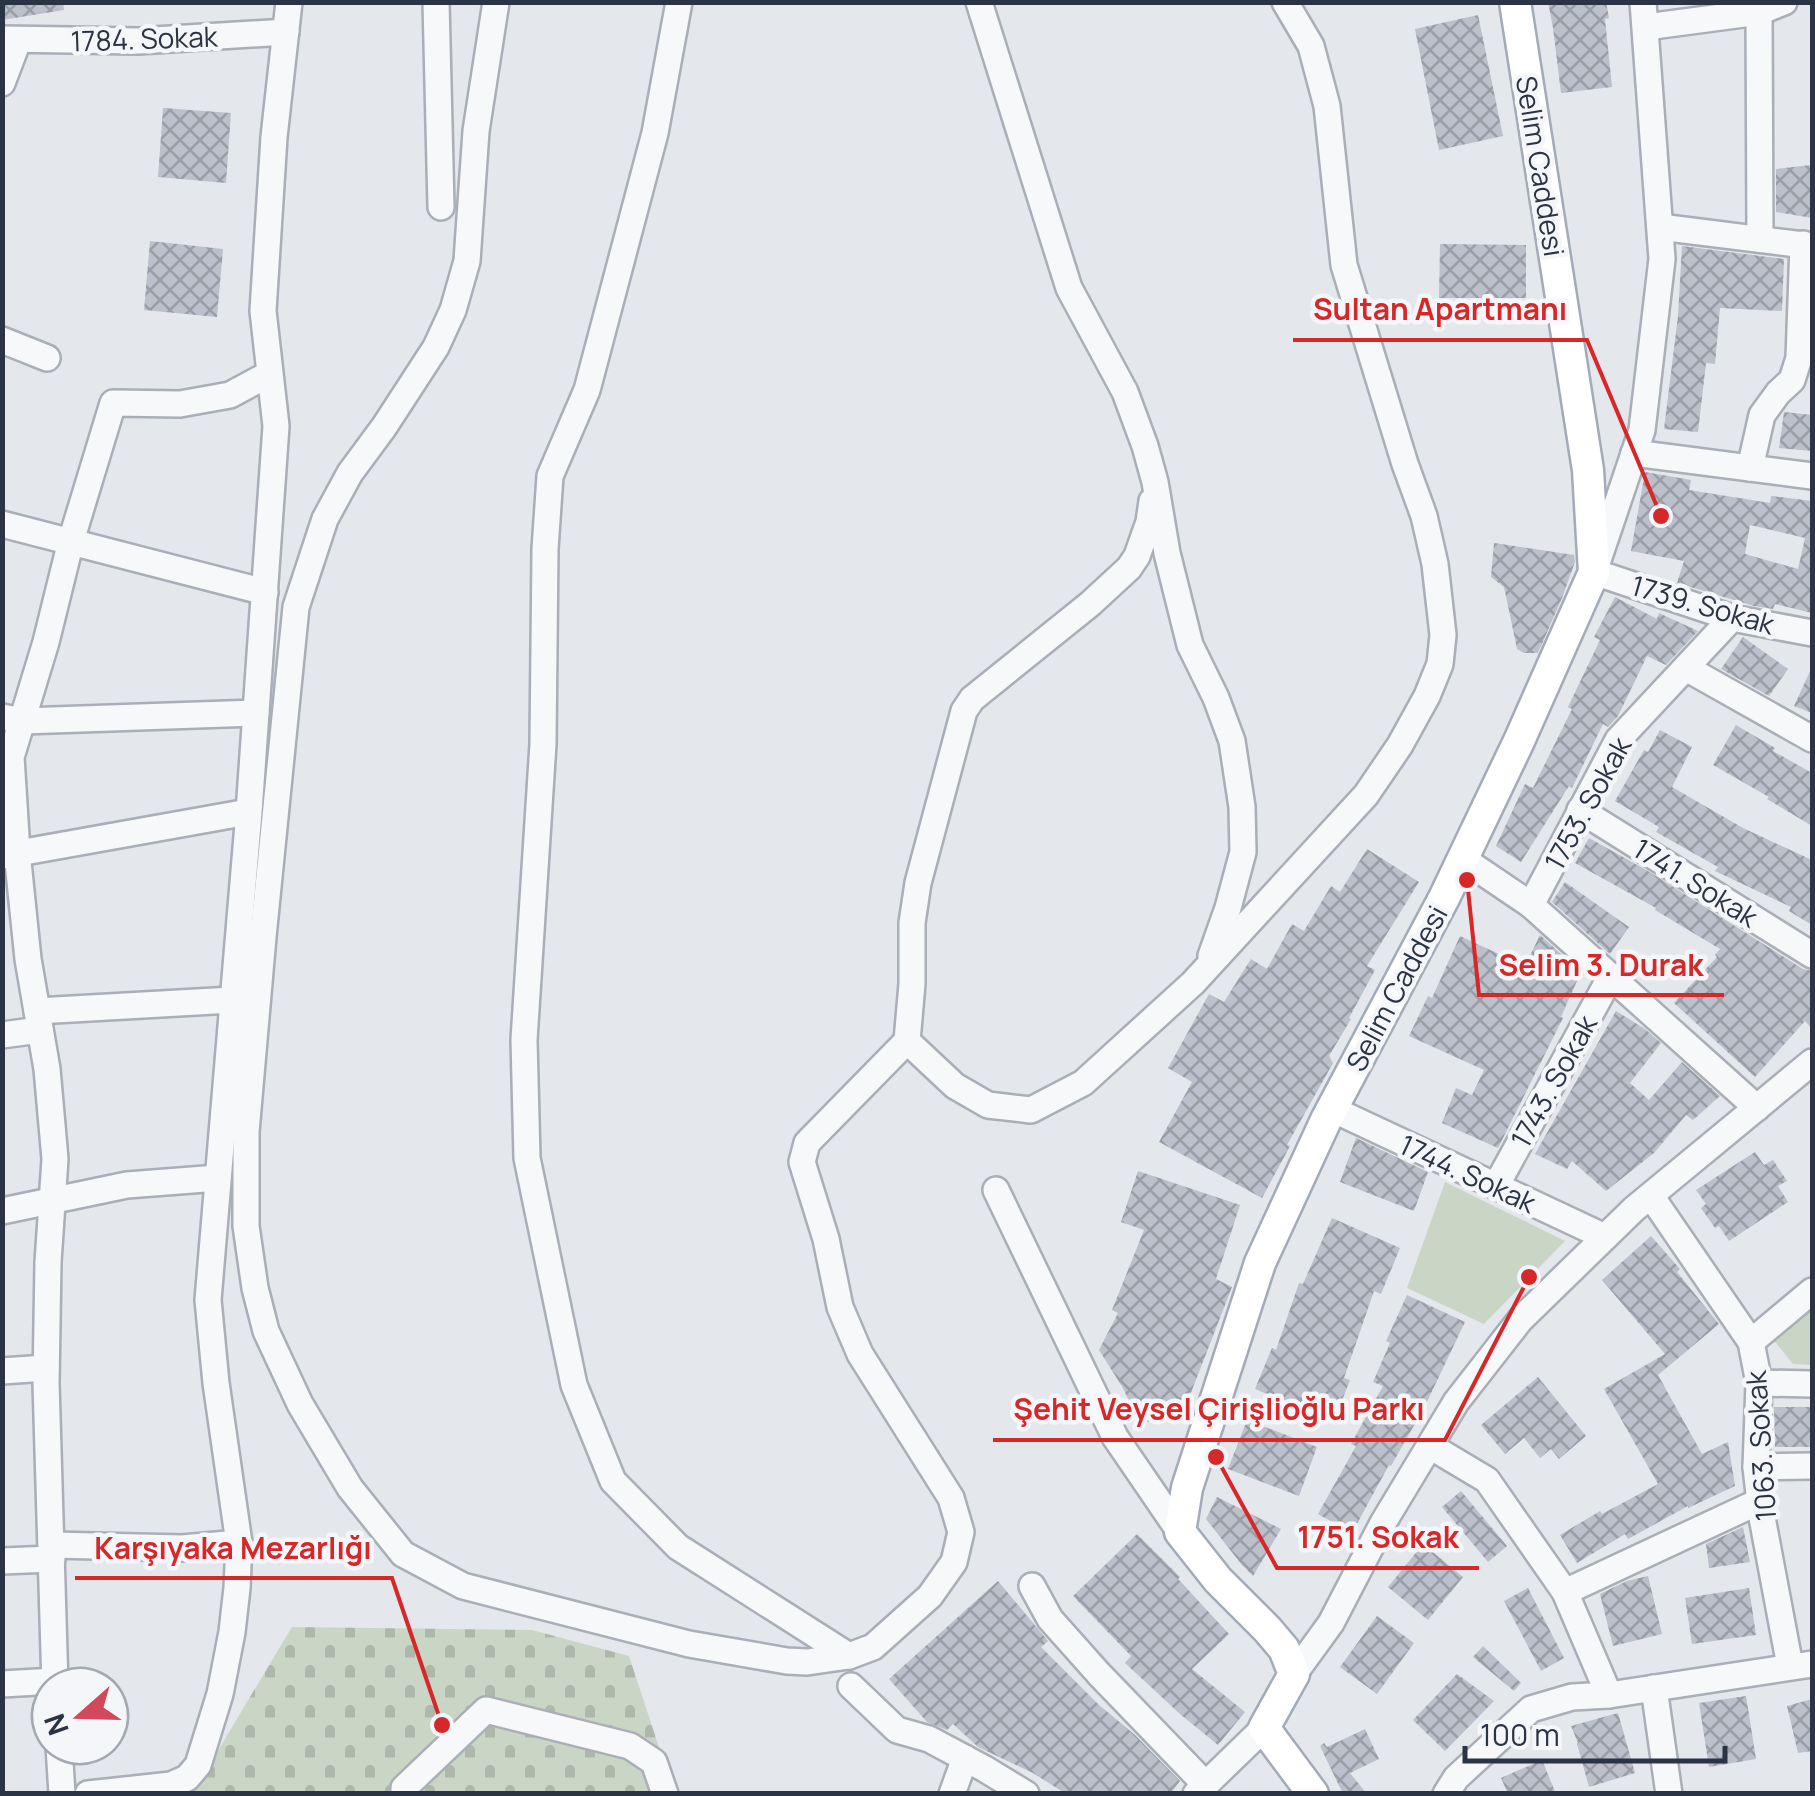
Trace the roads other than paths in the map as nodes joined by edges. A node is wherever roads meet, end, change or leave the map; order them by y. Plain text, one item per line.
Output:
1 (289, 2) edge
2 (436, 2) edge
3 (496, 2) edge
4 (680, 2) edge
5 (979, 2) edge
6 (1286, 2) edge
7 (1515, 2) edge
8 (1784, 2) edge
9 (1759, 12) junction
10 (1645, 15) edge
11 (286, 32) junction
12 (10, 40) edge
13 (2, 84) edge
14 (441, 207) dead end
15 (1660, 227) junction
16 (1760, 239) junction
17 (1808, 245) edge
18 (2, 340) edge
19 (47, 358) dead end
20 (269, 374) junction
21 (1634, 453) junction
22 (1750, 468) junction
23 (1812, 476) edge
24 (1155, 482) junction
25 (2, 524) edge
26 (71, 541) junction
27 (1594, 572) junction
28 (265, 592) junction
29 (1732, 618) junction
30 (1812, 632) edge
31 (1686, 668) junction
32 (256, 713) junction
33 (13, 719) edge
34 (1812, 740) edge
35 (1580, 810) junction
36 (248, 812) junction
37 (10, 854) edge
38 (1463, 859) junction
39 (1531, 905) junction
40 (1812, 954) edge
41 (1207, 967) junction
42 (1611, 976) junction
43 (232, 1000) junction
44 (39, 1021) junction
45 (2, 1036) edge
46 (908, 1041) junction
47 (1812, 1062) edge
48 (1757, 1108) junction
49 (1332, 1109) junction
50 (218, 1178) junction
51 (1496, 1186) junction
52 (996, 1190) dead end
53 (1651, 1196) junction
54 (52, 1200) junction
55 (2, 1211) edge
56 (1605, 1238) junction
57 (1812, 1291) edge
58 (1751, 1342) junction
59 (46, 1368) junction
60 (2, 1371) edge
61 (1759, 1383) junction
62 (1812, 1384) edge
63 (1430, 1446) junction
64 (1756, 1466) junction
65 (1812, 1466) edge
66 (1760, 1501) junction
67 (1180, 1532) junction
68 (239, 1543) junction
69 (52, 1552) junction
70 (2, 1561) edge
71 (1032, 1586) dead end
72 (1565, 1592) junction
73 (849, 1656) junction
74 (1801, 1665) edge
75 (55, 1666) edge
76 (1294, 1674) junction
77 (2, 1684) edge
78 (30, 1684) edge
79 (851, 1686) dead end
80 (1654, 1688) junction
81 (1610, 1694) junction
82 (1264, 1728) junction
83 (966, 1758) junction
84 (60, 1766) edge
85 (1200, 1789) edge
86 (1660, 1790) edge
87 (62, 1794) edge
88 (88, 1794) edge
89 (404, 1794) edge
90 (665, 1794) edge
91 (952, 1794) edge
92 (1026, 1794) edge
93 (1313, 1794) edge
94 (1446, 1794) edge

1 - 11 street
2 - 14 street
3 - 73 street
4 - 73 street
5 - 24 street
6 - 41 street
7 - 27 main road, Selim Caddesi
8 - 9 street
9 - 10 street
9 - 16 street
10 - 15 street
11 - 12 street, 1784. Sokak
11 - 20 street
12 - 13 street
15 - 16 street
15 - 21 street
16 - 17 street
17 - 22 street
18 - 19 street
20 - 26 street
20 - 28 street
21 - 22 street
21 - 27 street
22 - 23 street
24 - 41 street
24 - 46 street
25 - 26 street
26 - 28 street
26 - 33 street
27 - 29 street, 1739. Sokak
27 - 38 main road, Selim Caddesi
28 - 32 street
29 - 30 street, 1739. Sokak
29 - 31 street, 1753. Sokak
31 - 34 street
31 - 35 street, 1753. Sokak
32 - 33 street
32 - 36 street
33 - 37 street
35 - 39 street, 1753. Sokak
35 - 40 street, 1741. Sokak
36 - 37 street
36 - 43 street
37 - 44 street
38 - 39 street
38 - 49 main road, Selim Caddesi
39 - 42 street
41 - 46 street
42 - 48 street
42 - 51 street, 1743. Sokak
43 - 44 street
43 - 50 street
44 - 45 street
44 - 54 street
46 - 73 street
47 - 48 street
48 - 53 street
49 - 51 street, 1744. Sokak
49 - 67 main road, Selim Caddesi
50 - 54 street
50 - 68 street
51 - 56 street, 1744. Sokak
52 - 67 street
53 - 56 street
53 - 58 street, 1063. Sokak
54 - 55 street
54 - 59 street
56 - 63 street
57 - 58 street
58 - 61 street, 1063. Sokak
59 - 60 street
59 - 69 street
61 - 62 street
61 - 64 street, 1063. Sokak
63 - 72 street
63 - 76 street
64 - 65 street
64 - 66 street, 1063. Sokak
66 - 72 street
66 - 74 street, 1063. Sokak
67 - 76 main road
68 - 69 street
68 - 88 street
69 - 70 street
69 - 75 street
71 - 85 street
72 - 81 street
74 - 80 street
76 - 82 main road
77 - 78 street
79 - 83 street
80 - 81 street
80 - 86 street
81 - 94 street
82 - 85 street
82 - 93 main road
83 - 91 street
83 - 92 street
84 - 87 street
89 - 90 street

